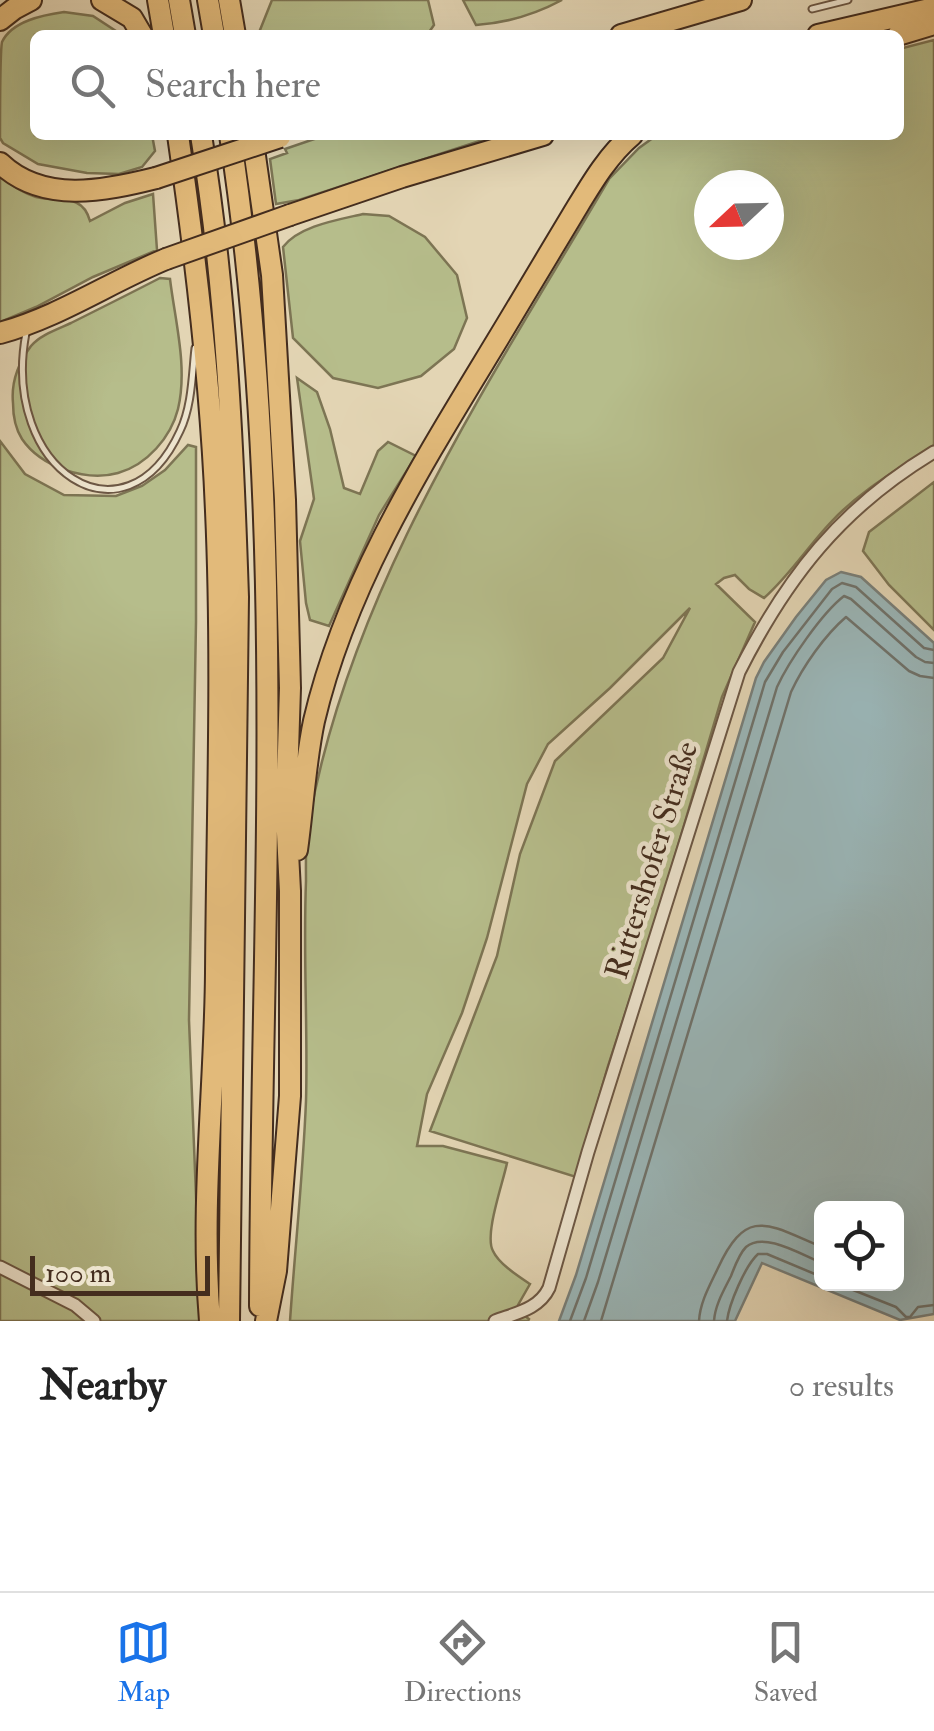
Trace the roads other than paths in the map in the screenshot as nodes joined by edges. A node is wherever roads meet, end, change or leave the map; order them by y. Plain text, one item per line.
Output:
1 (31, 0) edge
2 (102, 0) edge
3 (158, 0) edge
4 (178, 0) edge
5 (208, 0) edge
6 (229, 0) edge
7 (742, 0) edge
8 (848, 0) edge
9 (934, 8) edge
10 (812, 9) dead end
11 (0, 20) edge
12 (934, 24) edge
13 (139, 30) edge
14 (163, 30) edge
15 (184, 30) edge
16 (213, 30) edge
17 (234, 30) edge
18 (638, 30) edge
19 (839, 30) edge
20 (904, 33) edge
21 (202, 140) edge
22 (231, 140) edge
23 (253, 140) edge
24 (272, 140) edge
25 (525, 140) edge
26 (627, 140) edge
27 (178, 142) edge
28 (0, 163) edge
29 (200, 305) junction
30 (37, 321) junction
31 (0, 333) edge
32 (18, 350) dead end
33 (934, 452) edge
34 (69, 486) dead end
35 (290, 891) junction
36 (0, 1268) edge
37 (94, 1321) edge
38 (210, 1321) edge
39 (229, 1321) edge
40 (263, 1321) edge
41 (495, 1321) edge

1 - 11 highway
2 - 13 highway
3 - 14 highway
4 - 15 highway
5 - 16 highway
6 - 17 highway
7 - 18 highway
8 - 10 lane
9 - 19 highway
12 - 20 highway
21 - 39 highway
22 - 40 highway
23 - 35 highway
24 - 28 highway, bridge
25 - 30 highway, bridge
26 - 35 highway
27 - 29 highway
29 - 34 lane
29 - 38 highway
30 - 31 highway
30 - 32 lane
33 - 41 street, Rittershofer Straße
35 - 40 highway
36 - 37 street

